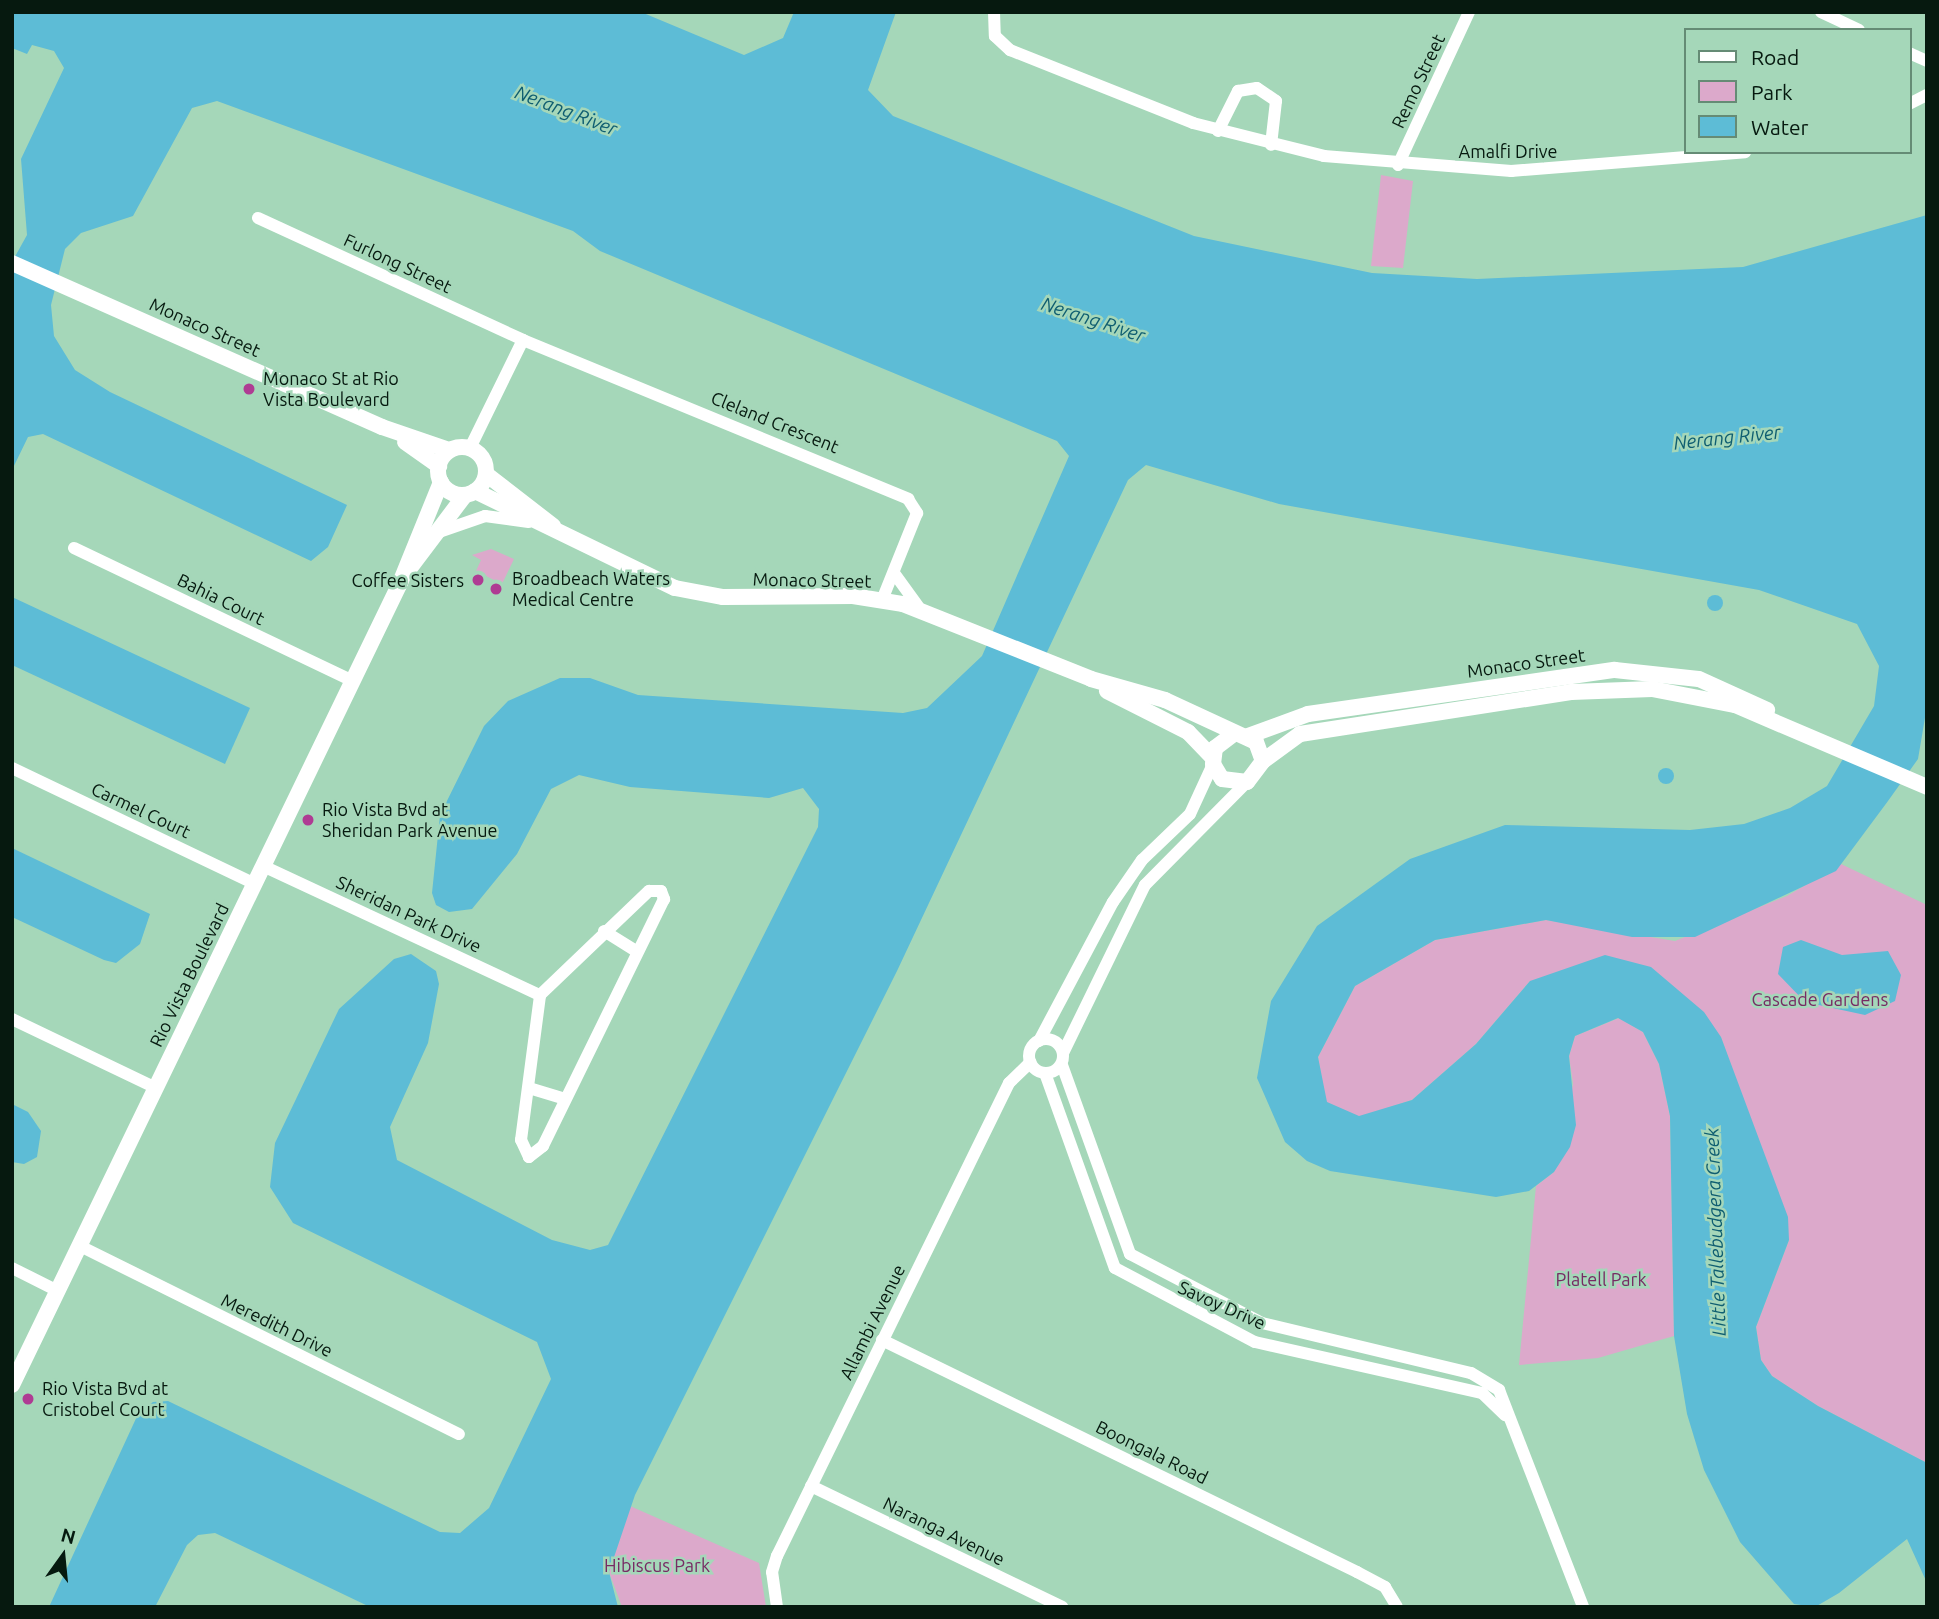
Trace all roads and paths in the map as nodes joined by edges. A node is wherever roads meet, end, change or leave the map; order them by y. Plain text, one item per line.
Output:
1 (994, 12) edge
2 (1469, 12) edge
3 (1821, 12) edge
4 (1855, 28) edge
5 (1911, 54) edge
6 (1927, 61) edge
7 (1927, 95) edge
8 (1911, 103) edge
9 (1218, 131) junction
10 (1271, 145) junction
11 (1722, 154) edge
12 (1398, 165) junction
13 (258, 218) dead end
14 (12, 263) edge
15 (523, 340) junction
16 (382, 427) junction
17 (470, 448) junction
18 (449, 450) junction
19 (440, 474) junction
20 (486, 474) junction
21 (470, 493) junction
22 (529, 522) junction
23 (434, 534) junction
24 (572, 540) junction
25 (74, 548) dead end
26 (894, 573) junction
27 (400, 583) junction
28 (882, 600) junction
29 (926, 611) junction
30 (1091, 679) junction
31 (353, 681) junction
32 (1336, 711) junction
33 (1337, 729) junction
34 (1802, 731) junction
35 (1240, 736) junction
36 (1213, 761) junction
37 (1263, 761) junction
38 (12, 768) edge
39 (1247, 782) junction
40 (1921, 784) edge
41 (263, 866) junction
42 (255, 884) junction
43 (604, 931) junction
44 (637, 953) junction
45 (540, 995) junction
46 (12, 1018) edge
47 (1039, 1041) junction
48 (1062, 1059) junction
49 (1031, 1062) junction
50 (1045, 1073) junction
51 (156, 1088) junction
52 (529, 1088) junction
53 (565, 1099) junction
54 (1075, 1103) junction
55 (1058, 1108) junction
56 (80, 1246) junction
57 (12, 1268) edge
58 (58, 1291) junction
59 (882, 1340) junction
60 (12, 1385) edge
61 (1511, 1424) junction
62 (459, 1434) dead end
63 (811, 1486) junction
64 (777, 1607) edge
65 (1062, 1607) edge
66 (1397, 1607) edge
67 (1583, 1607) edge

1 - 9 street, Amalfi Drive
2 - 12 street, Remo Street
3 - 4 street
5 - 6 street
7 - 8 street
9 - 10 street, Amalfi Drive
9 - 10 street
10 - 12 street, Amalfi Drive
11 - 12 street, Amalfi Drive
13 - 15 street, Furlong Street
14 - 16 street, Monaco Street
15 - 17 street
15 - 26 street, Cleland Crescent
16 - 18 street, Monaco Street
16 - 19 street, Monaco Street
17 - 18 street
17 - 20 street
18 - 19 street
19 - 21 street
19 - 27 street, Rio Vista Boulevard
20 - 21 street
20 - 24 street, Monaco Street
21 - 22 street, Monaco Street
21 - 23 street, Rio Vista Boulevard
22 - 23 street
22 - 24 street, Monaco Street
23 - 27 street, Rio Vista Boulevard
24 - 28 street, Monaco Street
25 - 31 street, Bahia Court
26 - 28 street, Cleland Crescent
26 - 29 street
27 - 31 street, Rio Vista Boulevard
28 - 29 street, Monaco Street
29 - 30 street, Monaco Street
30 - 35 street, Monaco Street
30 - 36 street, Monaco Street
31 - 41 street, Rio Vista Boulevard
32 - 33 street
32 - 34 street, Monaco Street
32 - 35 street, Monaco Street
33 - 34 street, Monaco Street
33 - 37 street, Monaco Street
34 - 40 street, Monaco Street
35 - 36 street
35 - 37 street
36 - 39 street, Monaco Street
36 - 47 street
37 - 39 street, Monaco Street
38 - 42 street, Carmel Court
39 - 48 street
41 - 42 street, Rio Vista Boulevard
41 - 45 street, Sheridan Park Drive
42 - 51 street, Rio Vista Boulevard
43 - 44 street
43 - 44 street
43 - 45 street
44 - 53 street
45 - 52 street
46 - 51 street
47 - 48 street
47 - 49 street
48 - 50 street
48 - 54 street, Savoy Drive
49 - 50 street
49 - 59 street, Allambi Avenue
50 - 55 street, Savoy Drive
51 - 56 street, Rio Vista Boulevard
52 - 53 street
52 - 53 street
54 - 55 street
54 - 61 street, Savoy Drive
55 - 61 street, Savoy Drive
56 - 58 street, Rio Vista Boulevard
56 - 62 street, Meredith Drive
57 - 58 street
58 - 60 street, Rio Vista Boulevard
59 - 63 street, Allambi Avenue
59 - 66 street, Boongala Road
61 - 67 street, Savoy Drive
63 - 64 street, Allambi Avenue
63 - 65 street, Naranga Avenue

